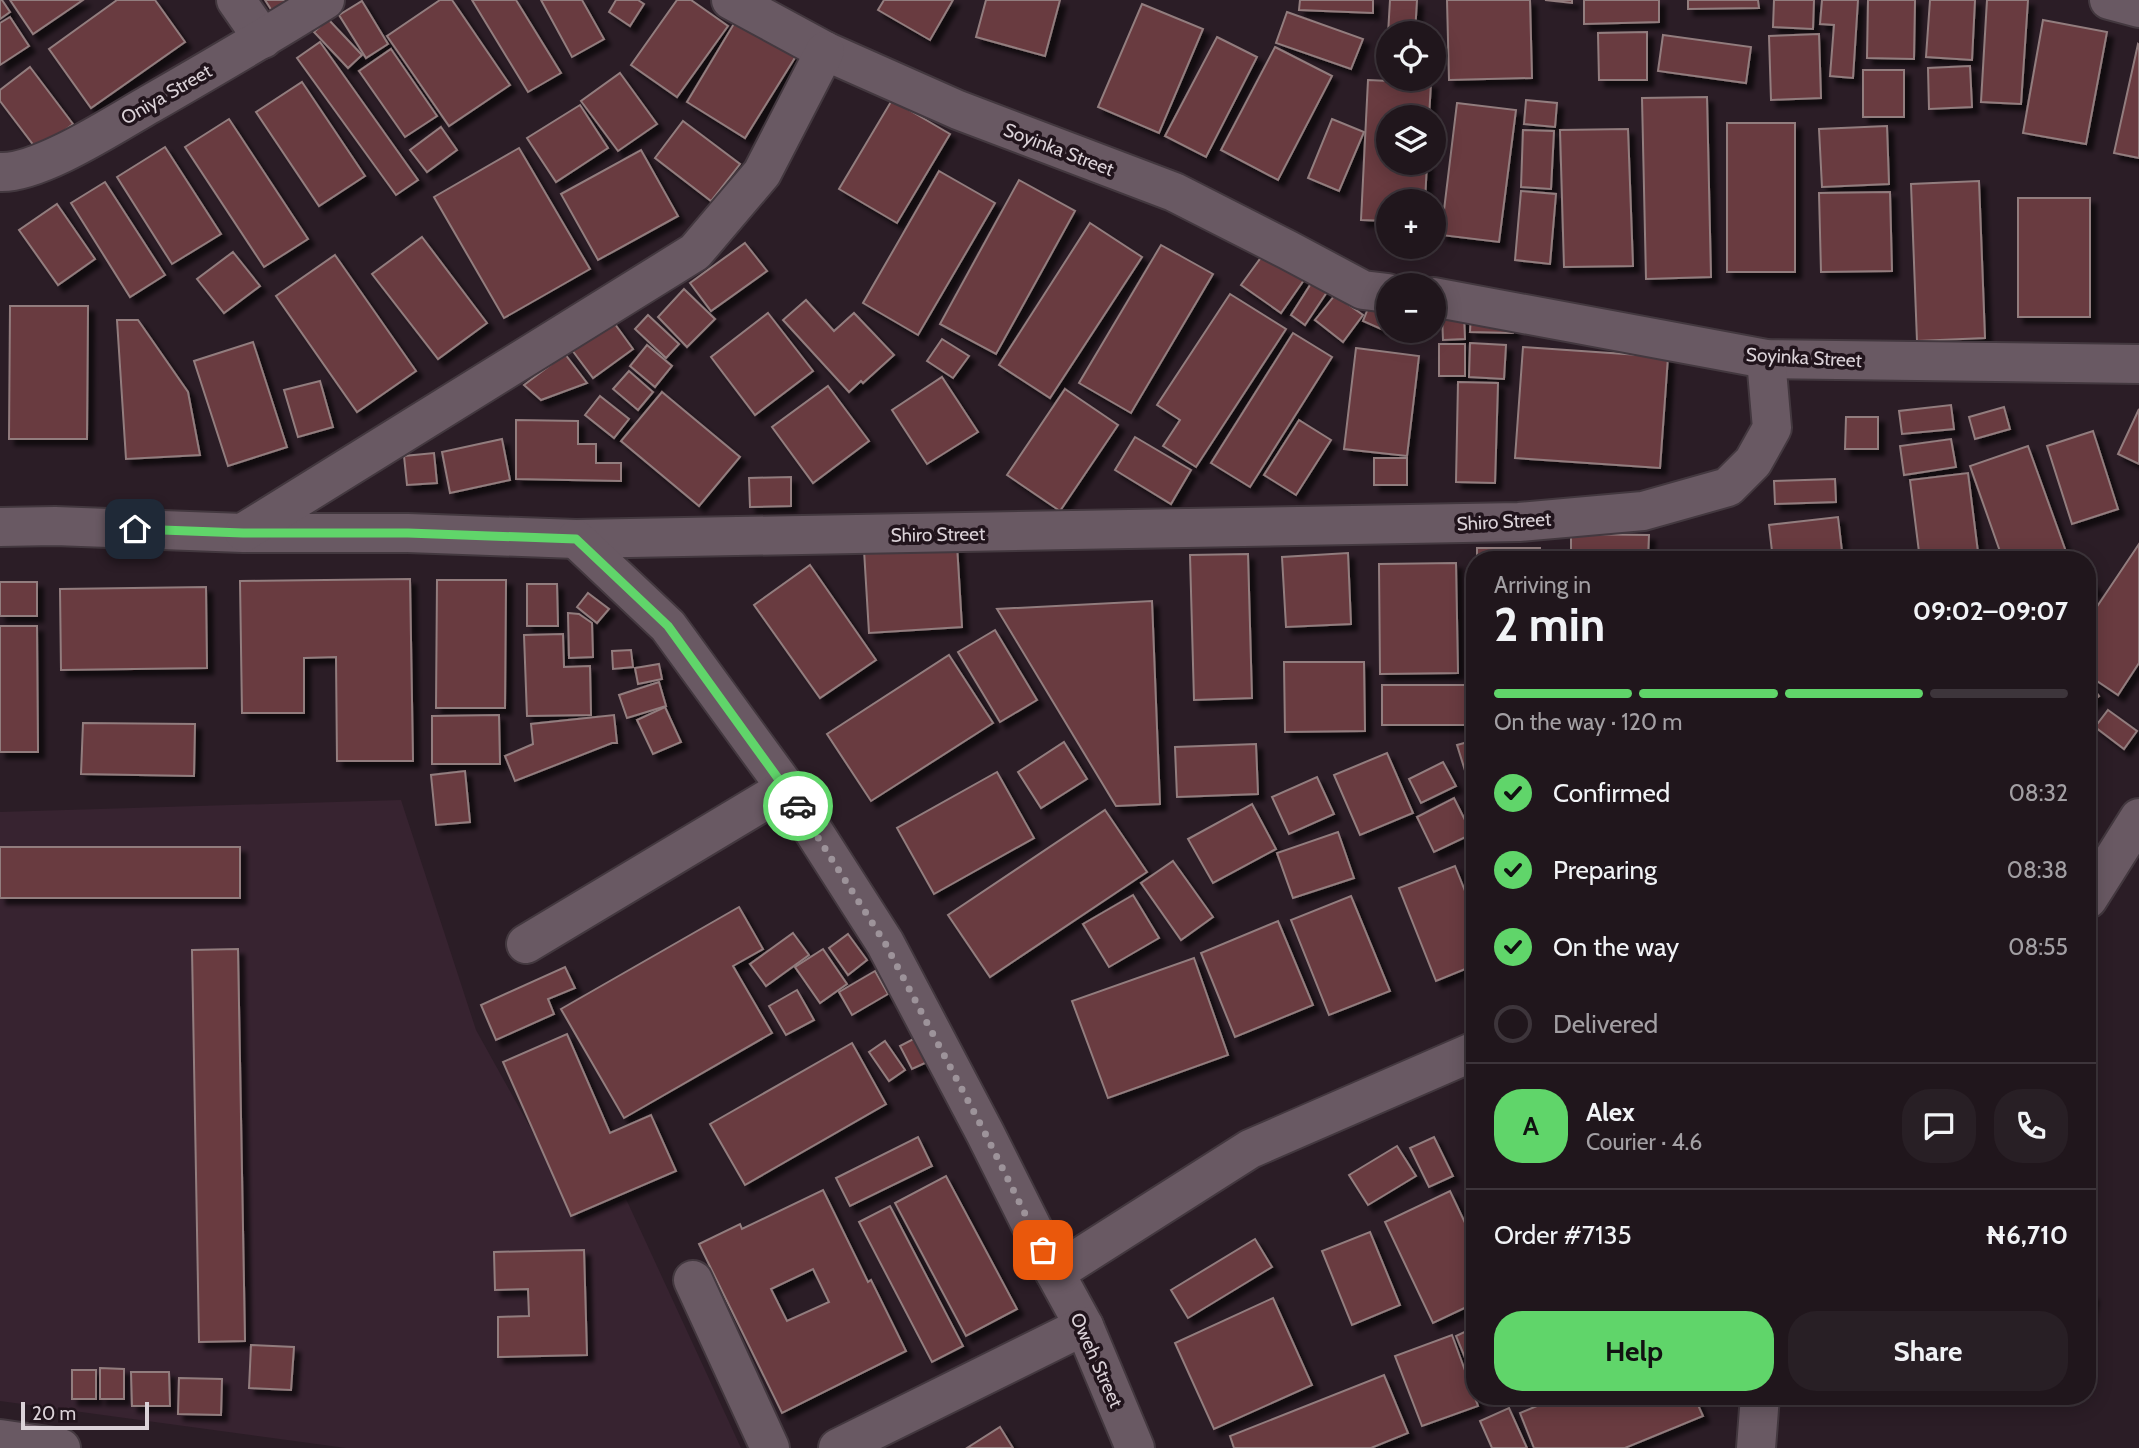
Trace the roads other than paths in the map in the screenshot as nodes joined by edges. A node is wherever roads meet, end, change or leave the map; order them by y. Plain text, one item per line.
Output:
1 (236, 0) edge
2 (325, 0) edge
3 (732, 0) edge
4 (2109, 0) edge
5 (2139, 8) edge
6 (263, 39) junction
7 (825, 51) junction
8 (0, 172) edge
9 (1376, 291) edge
10 (1446, 299) edge
11 (1766, 359) junction
12 (2139, 364) edge
13 (0, 527) edge
14 (243, 533) junction
15 (576, 539) junction
16 (786, 788) junction
17 (2139, 818) edge
18 (2096, 886) edge
19 (526, 944) dead end
20 (1466, 1055) edge
21 (1055, 1273) junction
22 (693, 1280) dead end
23 (1084, 1326) junction
24 (1759, 1405) edge
25 (0, 1439) edge
26 (61, 1448) edge
27 (770, 1448) edge
28 (838, 1448) edge
29 (1135, 1448) edge
30 (1756, 1448) edge

1 - 6 street
2 - 6 street, Oniya Street
3 - 7 street, Soyinka Street
4 - 5 street
6 - 8 street, Oniya Street
7 - 9 street, Soyinka Street
7 - 14 street
10 - 11 street, Soyinka Street
11 - 12 street, Soyinka Street
11 - 15 street, Shiro Street
13 - 14 street, Shiro Street
14 - 15 street, Shiro Street
15 - 16 street, Oweh Street
16 - 19 street
16 - 21 street, Oweh Street
17 - 18 street
20 - 21 street
21 - 23 street, Oweh Street
22 - 27 street
23 - 28 street
23 - 29 street, Oweh Street
24 - 30 street
25 - 26 street

